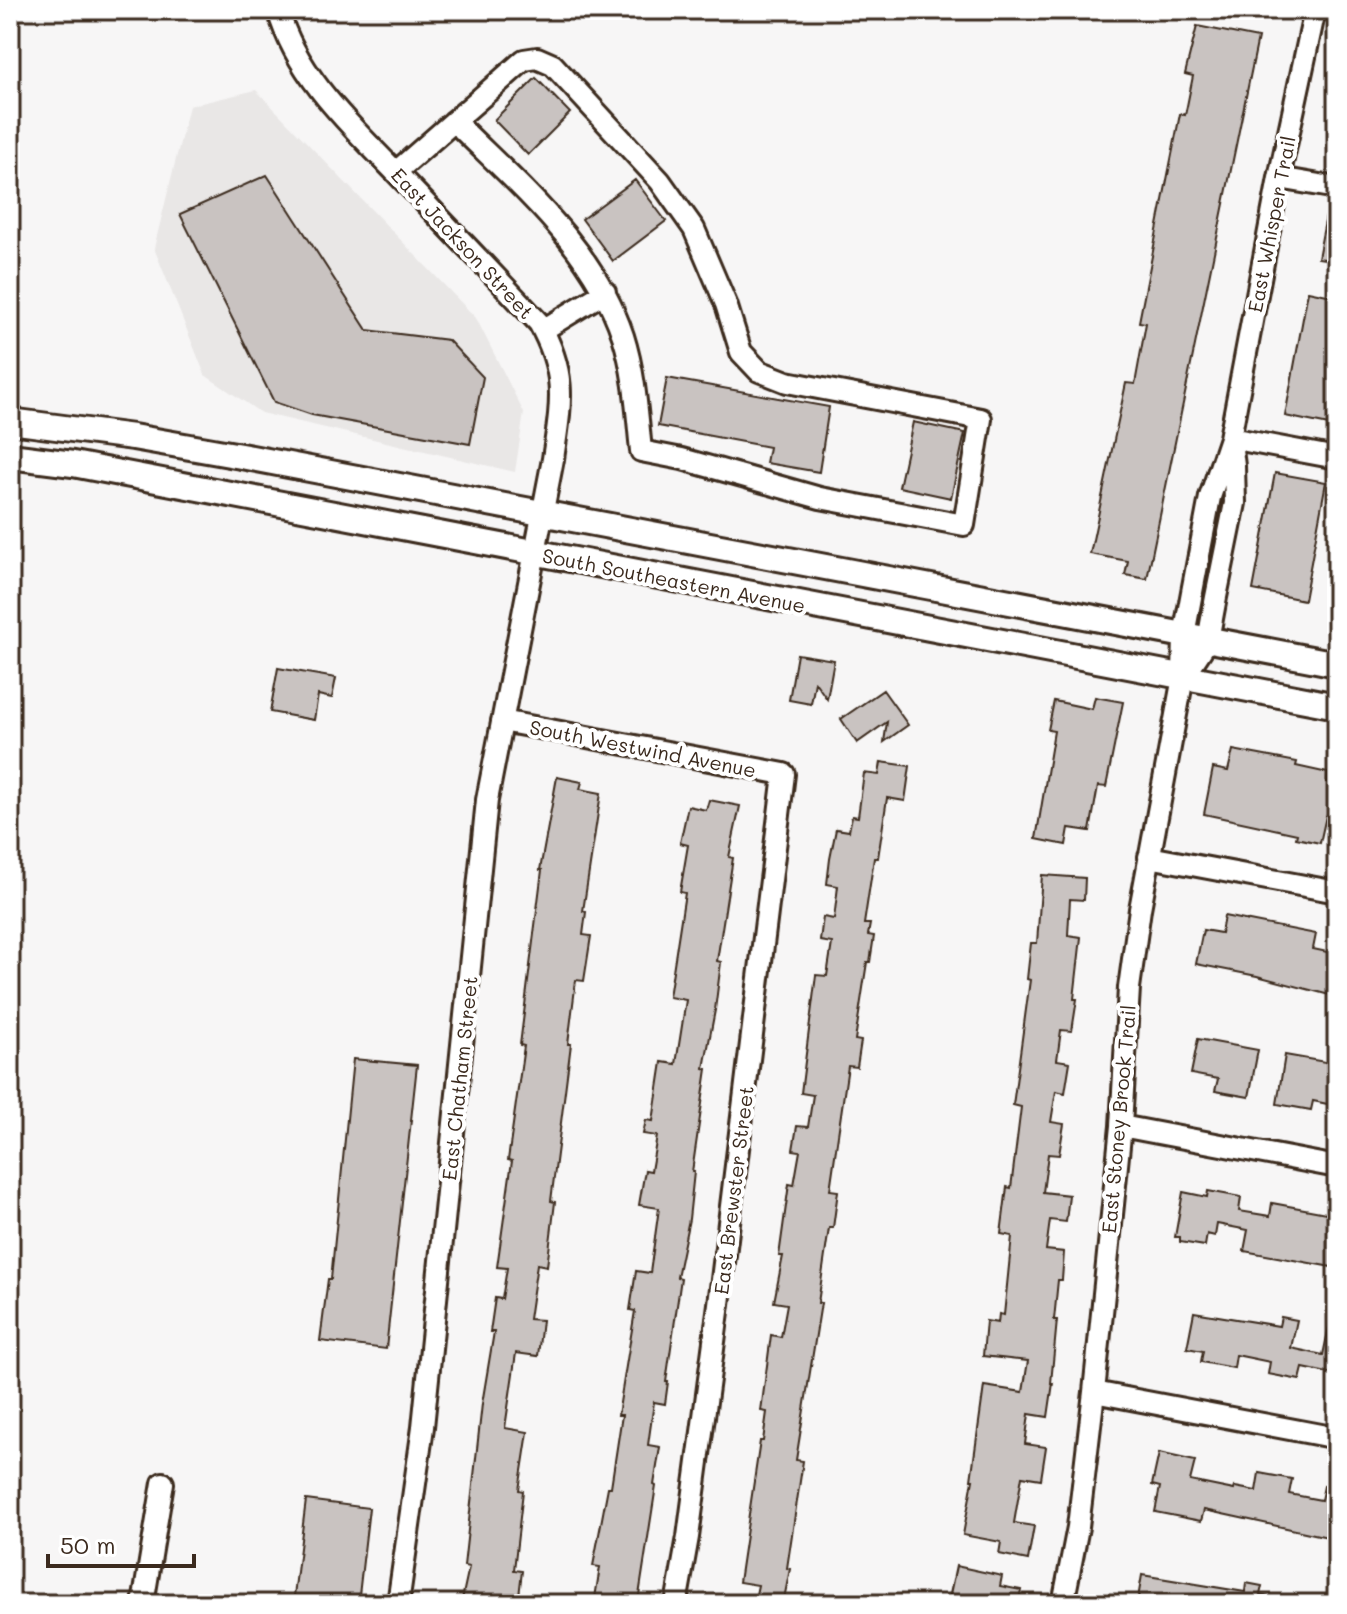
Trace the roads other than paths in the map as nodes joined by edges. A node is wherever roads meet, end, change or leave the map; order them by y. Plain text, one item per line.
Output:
1 (278, 10) edge
2 (1315, 10) edge
3 (454, 121) junction
4 (396, 172) junction
5 (1279, 178) junction
6 (1337, 188) edge
7 (605, 292) junction
8 (543, 330) junction
9 (10, 421) edge
10 (1230, 438) junction
11 (10, 456) edge
12 (1337, 458) edge
13 (542, 514) junction
14 (534, 553) junction
15 (1196, 637) junction
16 (1337, 664) edge
17 (1183, 677) junction
18 (1337, 706) edge
19 (502, 721) junction
20 (784, 774) joint
21 (1149, 857) junction
22 (1337, 892) edge
23 (1121, 1126) junction
24 (1337, 1167) edge
25 (1094, 1392) junction
26 (1337, 1438) edge
27 (163, 1483) dead end
28 (143, 1604) edge
29 (398, 1604) edge
30 (676, 1604) edge
31 (1063, 1604) edge

1 - 4 street, East Jackson Street
2 - 5 street, East Whisper Trail
3 - 4 street
3 - 7 street
3 - 7 street
4 - 8 street, East Jackson Street
5 - 6 street
5 - 10 street, East Whisper Trail
7 - 8 street
8 - 13 street, East Jackson Street
9 - 13 main road, South Southeastern Avenue
10 - 12 street
10 - 15 street, East Whisper Trail
11 - 14 main road, South Southeastern Avenue
13 - 14 street, East Jackson Street
13 - 15 main road, South Southeastern Avenue
14 - 17 main road, South Southeastern Avenue
14 - 19 street, East Chatham Street
15 - 16 main road, South Southeastern Avenue
15 - 17 street, East Whisper Trail
17 - 18 main road, South Southeastern Avenue
17 - 21 street, East Stoney Brook Trail
19 - 20 street, South Westwind Avenue
19 - 29 street, East Chatham Street
20 - 30 street, East Brewster Street
21 - 22 street
21 - 23 street, East Stoney Brook Trail
23 - 24 street
23 - 25 street, East Stoney Brook Trail
25 - 26 street
25 - 31 street, East Stoney Brook Trail
27 - 28 street

